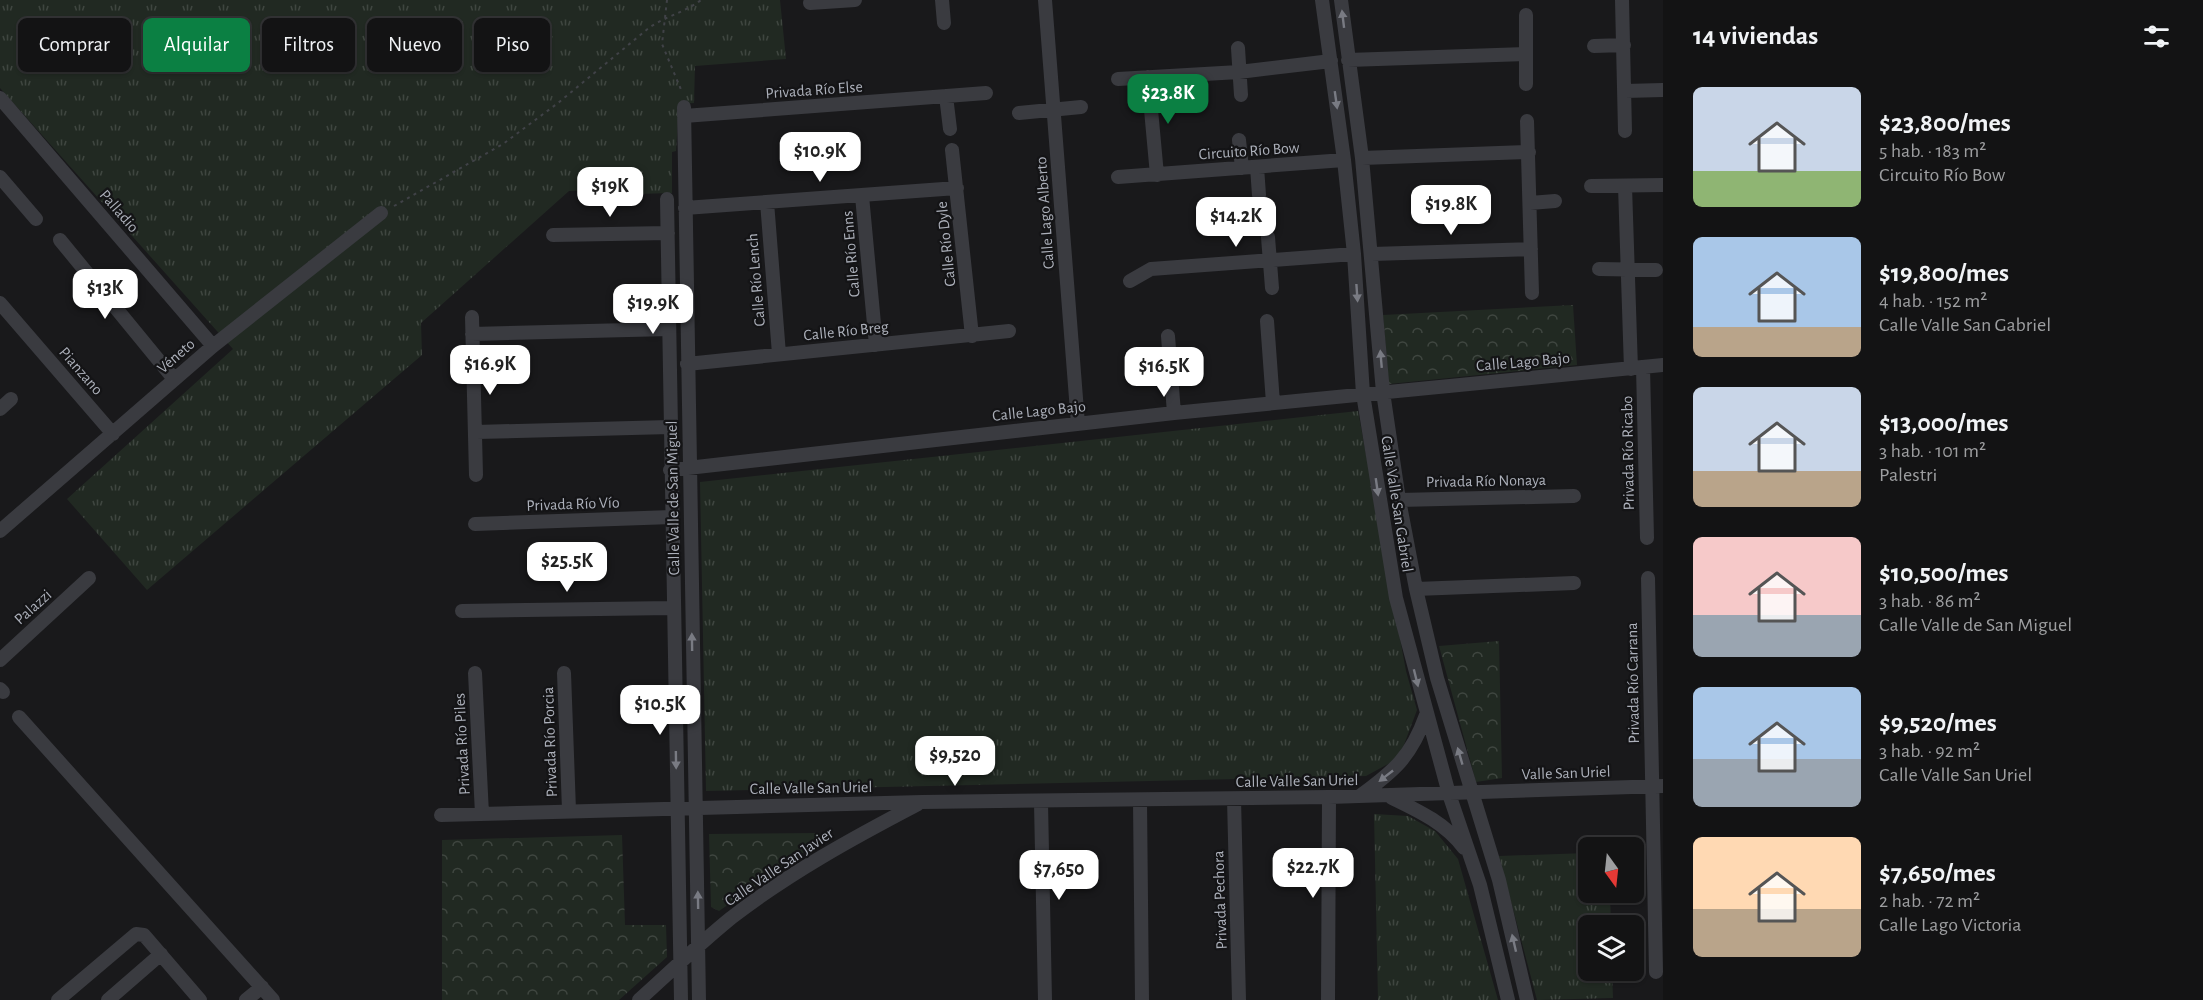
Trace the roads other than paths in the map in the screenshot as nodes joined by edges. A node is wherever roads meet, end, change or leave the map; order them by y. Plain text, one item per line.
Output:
1 (855, 0) edge
2 (942, 0) edge
3 (1045, 0) edge
4 (1322, 0) edge
5 (1341, 0) edge
6 (1622, 0) edge
7 (810, 3) dead end
8 (1526, 15) dead end
9 (944, 23) dead end
10 (1624, 45) junction
11 (1594, 46) dead end
12 (1238, 48) dead end
13 (1526, 54) junction
14 (1348, 60) junction
15 (1331, 61) junction
16 (1239, 72) junction
17 (1148, 77) junction
18 (1118, 79) dead end
19 (1526, 84) dead end
20 (1663, 90) edge
21 (1625, 92) junction
22 (986, 93) dead end
23 (1241, 95) dead end
24 (946, 96) junction
25 (0, 98) edge
26 (1081, 107) dead end
27 (1053, 110) junction
28 (684, 112) joint
29 (1019, 113) dead end
30 (1527, 121) dead end
31 (950, 129) dead end
32 (1625, 131) dead end
33 (1239, 140) dead end
34 (952, 150) dead end
35 (1529, 152) junction
36 (1362, 158) junction
37 (1344, 160) junction
38 (1257, 167) junction
39 (1242, 168) junction
40 (1157, 175) junction
41 (0, 177) edge
42 (1118, 177) dead end
43 (1663, 185) edge
44 (1590, 186) dead end
45 (1625, 186) junction
46 (957, 188) junction
47 (1259, 195) dead end
48 (862, 196) junction
49 (667, 199) dead end
50 (1555, 201) dead end
51 (766, 202) junction
52 (1530, 203) junction
53 (685, 208) junction
54 (381, 213) road end
55 (36, 219) dead end
56 (668, 232) junction
57 (553, 235) dead end
58 (1268, 237) dead end
59 (60, 240) dead end
60 (1531, 249) junction
61 (1354, 254) junction
62 (1372, 254) junction
63 (1270, 261) junction
64 (1599, 269) dead end
65 (1627, 270) junction
66 (1656, 270) dead end
67 (1130, 281) dead end
68 (1272, 288) dead end
69 (1532, 293) dead end
70 (0, 303) edge
71 (472, 316) dead end
72 (1267, 321) dead end
73 (669, 329) junction
74 (1009, 331) dead end
75 (472, 334) junction
76 (972, 336) junction
77 (1168, 336) dead end
78 (876, 345) junction
79 (213, 346) junction
80 (779, 354) junction
81 (687, 364) junction
82 (1663, 365) edge
83 (1637, 368) junction
84 (174, 380) junction
85 (1383, 392) junction
86 (1363, 394) junction
87 (12, 399) dead end
88 (1273, 403) junction
89 (0, 409) edge
90 (1174, 413) junction
91 (1078, 424) junction
92 (670, 427) junction
93 (476, 432) junction
94 (112, 434) junction
95 (688, 467) junction
96 (670, 470) junction
97 (476, 475) dead end
98 (1574, 496) dead end
99 (1399, 500) junction
100 (672, 517) junction
101 (475, 524) dead end
102 (0, 531) edge
103 (1647, 538) dead end
104 (89, 578) dead end
105 (1648, 578) dead end
106 (1574, 584) dead end
107 (1416, 589) junction
108 (672, 608) junction
109 (462, 611) dead end
110 (0, 660) edge
111 (476, 673) dead end
112 (564, 673) dead end
113 (1426, 715) junction
114 (19, 717) dead end
115 (1657, 786) edge
116 (1449, 794) junction
117 (1471, 794) junction
118 (1359, 796) junction
119 (1387, 796) junction
120 (1329, 797) junction
121 (1234, 799) junction
122 (1140, 801) junction
123 (922, 802) junction
124 (1041, 803) junction
125 (678, 807) junction
126 (696, 807) junction
127 (569, 810) junction
128 (482, 814) junction
129 (441, 815) dead end
130 (1470, 857) junction
131 (698, 945) junction
132 (161, 954) junction
133 (680, 963) junction
134 (1656, 972) dead end
135 (262, 987) junction
136 (195, 998) edge
137 (58, 1000) edge
138 (108, 1000) edge
139 (246, 1000) edge
140 (273, 1000) edge
141 (639, 1000) edge
142 (681, 1000) edge
143 (699, 1000) edge
144 (1046, 1000) edge
145 (1142, 1000) edge
146 (1239, 1000) edge
147 (1328, 1000) edge
148 (1508, 1000) edge
149 (1527, 1000) edge

1 - 7 street
2 - 9 street
3 - 27 street, Calle Lago Alberto
4 - 15 street, Calle Valle San Gabriel
14 -> 5 street, Calle Valle San Gabriel
6 - 10 street
8 - 13 street
10 - 11 street
10 - 21 street
12 - 16 street
13 - 14 street
13 - 19 street
14 - 36 street, Calle Valle San Gabriel
15 - 16 street
15 -> 37 street, Calle Valle San Gabriel
16 - 17 street
16 - 23 street
17 - 18 street
17 - 40 street
20 - 21 street
21 - 32 street
22 - 24 street, Privada Río Else
24 - 28 street, Privada Río Else
24 - 31 street
25 - 79 street, Palladio
26 - 27 street
27 - 29 street
27 - 91 street, Calle Lago Alberto
28 - 53 street, Calle Valle de San Miguel
30 - 35 street
33 - 39 street
34 - 46 street, Calle Río Dyle
35 - 36 street
35 - 52 street
36 - 62 street, Calle Valle San Gabriel
37 - 38 street, Circuito Río Bow
37 - 61 street, Calle Valle San Gabriel
38 - 39 street, Circuito Río Bow
38 - 47 street
39 - 40 street, Circuito Río Bow
40 - 42 street, Circuito Río Bow
41 - 55 street
43 - 45 street
44 - 45 street
45 - 65 street, Privada Río Ricabo
46 - 48 street
46 - 76 street, Calle Río Dyle
48 - 51 street
48 - 78 street, Calle Río Enns
49 - 56 street, Calle Valle de San Miguel
50 - 52 street
51 - 53 street
51 - 80 street, Calle Río Lench
52 - 60 street
53 - 81 street, Calle Valle de San Miguel
54 - 79 street, Véneto
56 - 57 street
56 - 73 street, Calle Valle de San Miguel
58 - 63 street
59 - 84 street
60 - 62 street
60 - 69 street
61 - 63 street
61 -> 86 street, Calle Valle San Gabriel
85 -> 62 street, Calle Valle San Gabriel
63 - 67 street
63 - 68 street
64 - 65 street
65 - 66 street
65 - 83 street, Privada Río Ricabo
70 - 94 street, Pianzano
71 - 75 street
72 - 88 street
73 - 75 street
73 - 92 street, Calle Valle de San Miguel
74 - 76 street, Calle Río Breg
75 - 93 street
76 - 78 street, Calle Río Breg
77 - 90 street
78 - 80 street, Calle Río Breg
79 - 84 street, Véneto
80 - 81 street, Calle Río Breg
81 - 95 street, Calle Valle de San Miguel
82 - 83 street, Calle Lago Bajo
83 - 85 street, Calle Lago Bajo
83 - 103 street, Privada Río Ricabo
84 - 94 street, Véneto
85 - 86 street, Calle Lago Bajo
85 - 99 street, Calle Valle San Gabriel
86 - 88 street, Calle Lago Bajo
86 -> 113 street, Calle Valle San Gabriel
87 - 89 street
88 - 90 street, Calle Lago Bajo
90 - 91 street, Calle Lago Bajo
91 - 95 street, Calle Lago Bajo
92 - 93 street
92 - 96 street, Calle Valle de San Miguel
93 - 97 street
94 - 102 street, Véneto
95 - 96 street, Calle Lago Bajo
126 -> 95 street, Calle Valle de San Miguel
96 - 100 street, Calle Valle de San Miguel
98 - 99 street, Privada Río Nonaya
99 - 107 street, Calle Valle San Gabriel
100 - 101 street, Privada Río Vío
100 - 108 street, Calle Valle de San Miguel
104 - 110 street, Palazzi
105 - 115 street, Privada Río Carrana
106 - 107 street
117 -> 107 street, Calle Valle San Gabriel
108 - 109 street
108 -> 125 street, Calle Valle de San Miguel
111 - 128 street, Privada Río Piles
112 - 127 street, Privada Río Porcia
113 - 116 street, Calle Valle San Gabriel
113 -> 118 street
114 - 135 street
115 - 117 street, Valle San Uriel
115 - 134 street, Privada Río Carrana
116 - 117 street, Calle Valle San Uriel
116 - 119 street, Calle Valle San Uriel
116 - 130 street, Calle Valle San Gabriel
149 -> 117 street, Calle Valle San Gabriel
118 - 119 street, Calle Valle San Uriel
118 - 120 street, Calle Valle San Uriel
119 - 130 street
120 - 121 street, Calle Valle San Uriel
120 - 147 street
121 - 122 street, Calle Valle San Uriel
121 - 146 street, Privada Pechora
122 - 124 street, Calle Valle San Uriel
122 - 145 street
123 - 124 street, Calle Valle San Uriel
123 - 126 street, Calle Valle San Uriel
123 - 131 street, Calle Valle San Javier
124 - 144 street
125 - 126 street, Calle Valle San Uriel
125 - 127 street, Calle Valle San Uriel
125 - 133 street, Calle Valle de San Miguel
131 -> 126 street, Calle Valle de San Miguel
127 - 128 street, Calle Valle San Uriel
128 - 129 street, Calle Valle San Uriel
130 - 148 street, Calle Valle San Gabriel
131 - 133 street, Calle Valle San Javier
131 - 143 street, Calle Valle de San Miguel
132 - 136 street
132 - 137 street
132 - 138 street
133 - 141 street, Calle Valle San Javier
133 - 142 street, Calle Valle de San Miguel
135 - 139 street
135 - 140 street

